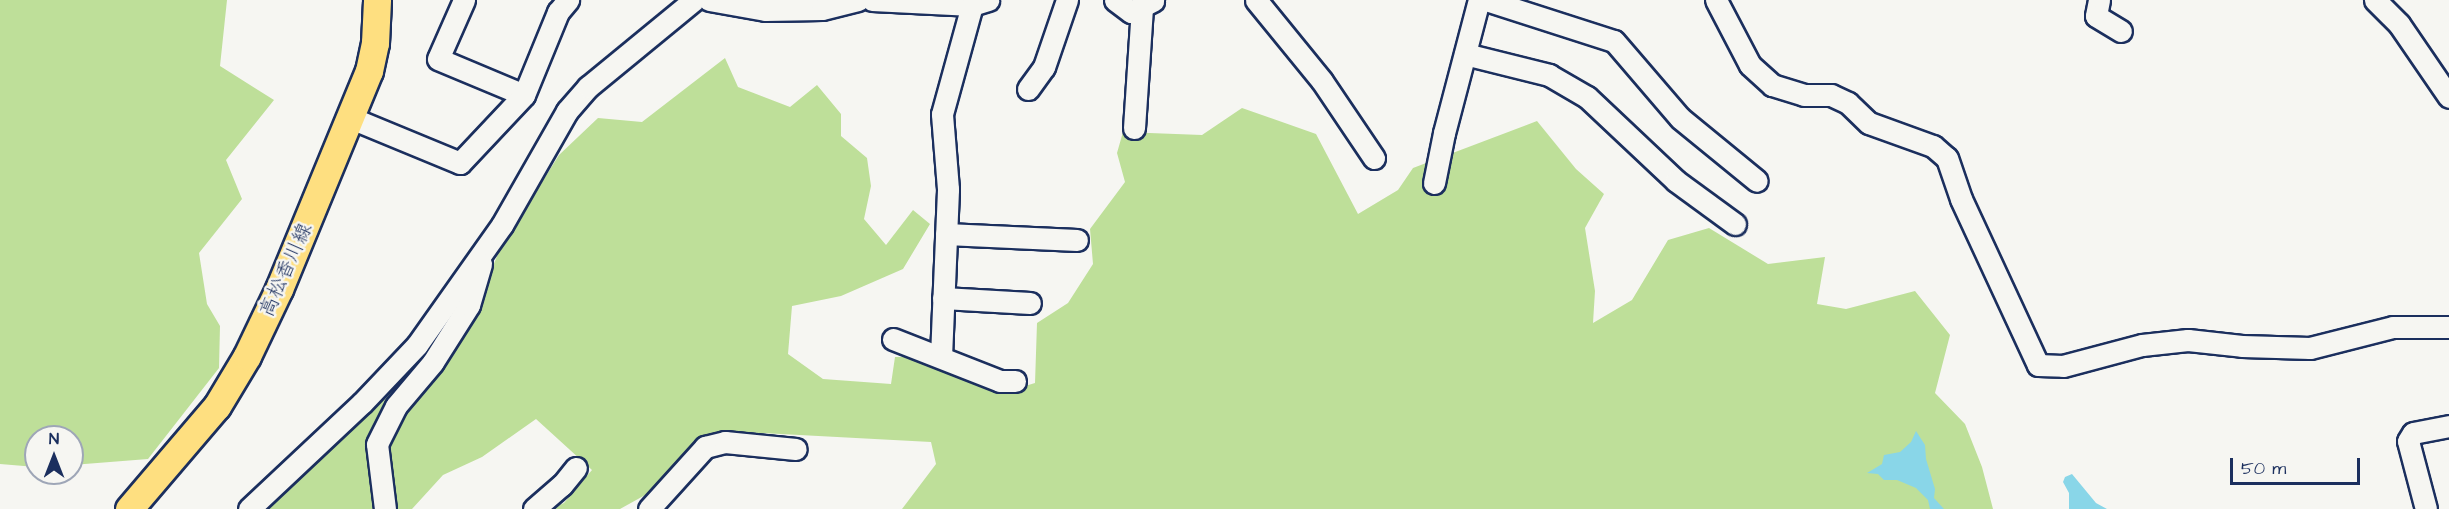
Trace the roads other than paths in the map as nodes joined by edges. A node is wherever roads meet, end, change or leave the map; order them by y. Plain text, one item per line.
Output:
1 (377, 0) edge
2 (464, 0) edge
3 (568, 0) edge
4 (694, 0) edge
5 (709, 0) edge
6 (858, 0) edge
7 (872, 0) edge
8 (1067, 0) edge
9 (1115, 0) edge
10 (1256, 0) edge
11 (1479, 0) edge
12 (1486, 0) edge
13 (1716, 0) edge
14 (2098, 0) edge
15 (2375, 0) edge
16 (980, 3) edge
17 (1148, 3) edge
18 (2121, 31) dead end
19 (1465, 54) junction
20 (1028, 89) dead end
21 (524, 95) junction
22 (2449, 97) edge
23 (351, 118) junction
24 (1134, 128) dead end
25 (1374, 158) dead end
26 (1757, 181) dead end
27 (1434, 183) dead end
28 (1735, 224) dead end
29 (946, 234) junction
30 (1077, 240) dead end
31 (479, 258) junction
32 (943, 298) junction
33 (1030, 303) dead end
34 (2449, 327) edge
35 (893, 339) dead end
36 (941, 357) junction
37 (1015, 381) dead end
38 (2449, 426) edge
39 (796, 449) dead end
40 (576, 468) dead end
41 (129, 509) edge
42 (249, 509) edge
43 (385, 509) edge
44 (534, 509) edge
45 (649, 509) edge
46 (2426, 509) edge

1 - 23 main road, 高松香川線
2 - 21 street
3 - 21 street
4 - 31 street
5 - 6 street
7 - 16 street
8 - 20 street
9 - 17 street
10 - 25 street
11 - 19 street
12 - 26 street
13 - 34 street
14 - 18 street
15 - 22 street
16 - 29 street
17 - 24 street
19 - 27 street
19 - 28 street
21 - 23 street
23 - 41 main road, 高松香川線
29 - 30 street
29 - 32 street
31 - 42 street
31 - 43 street
32 - 33 street
32 - 36 street
35 - 36 street
36 - 37 street
38 - 46 street
39 - 45 street
40 - 44 street

